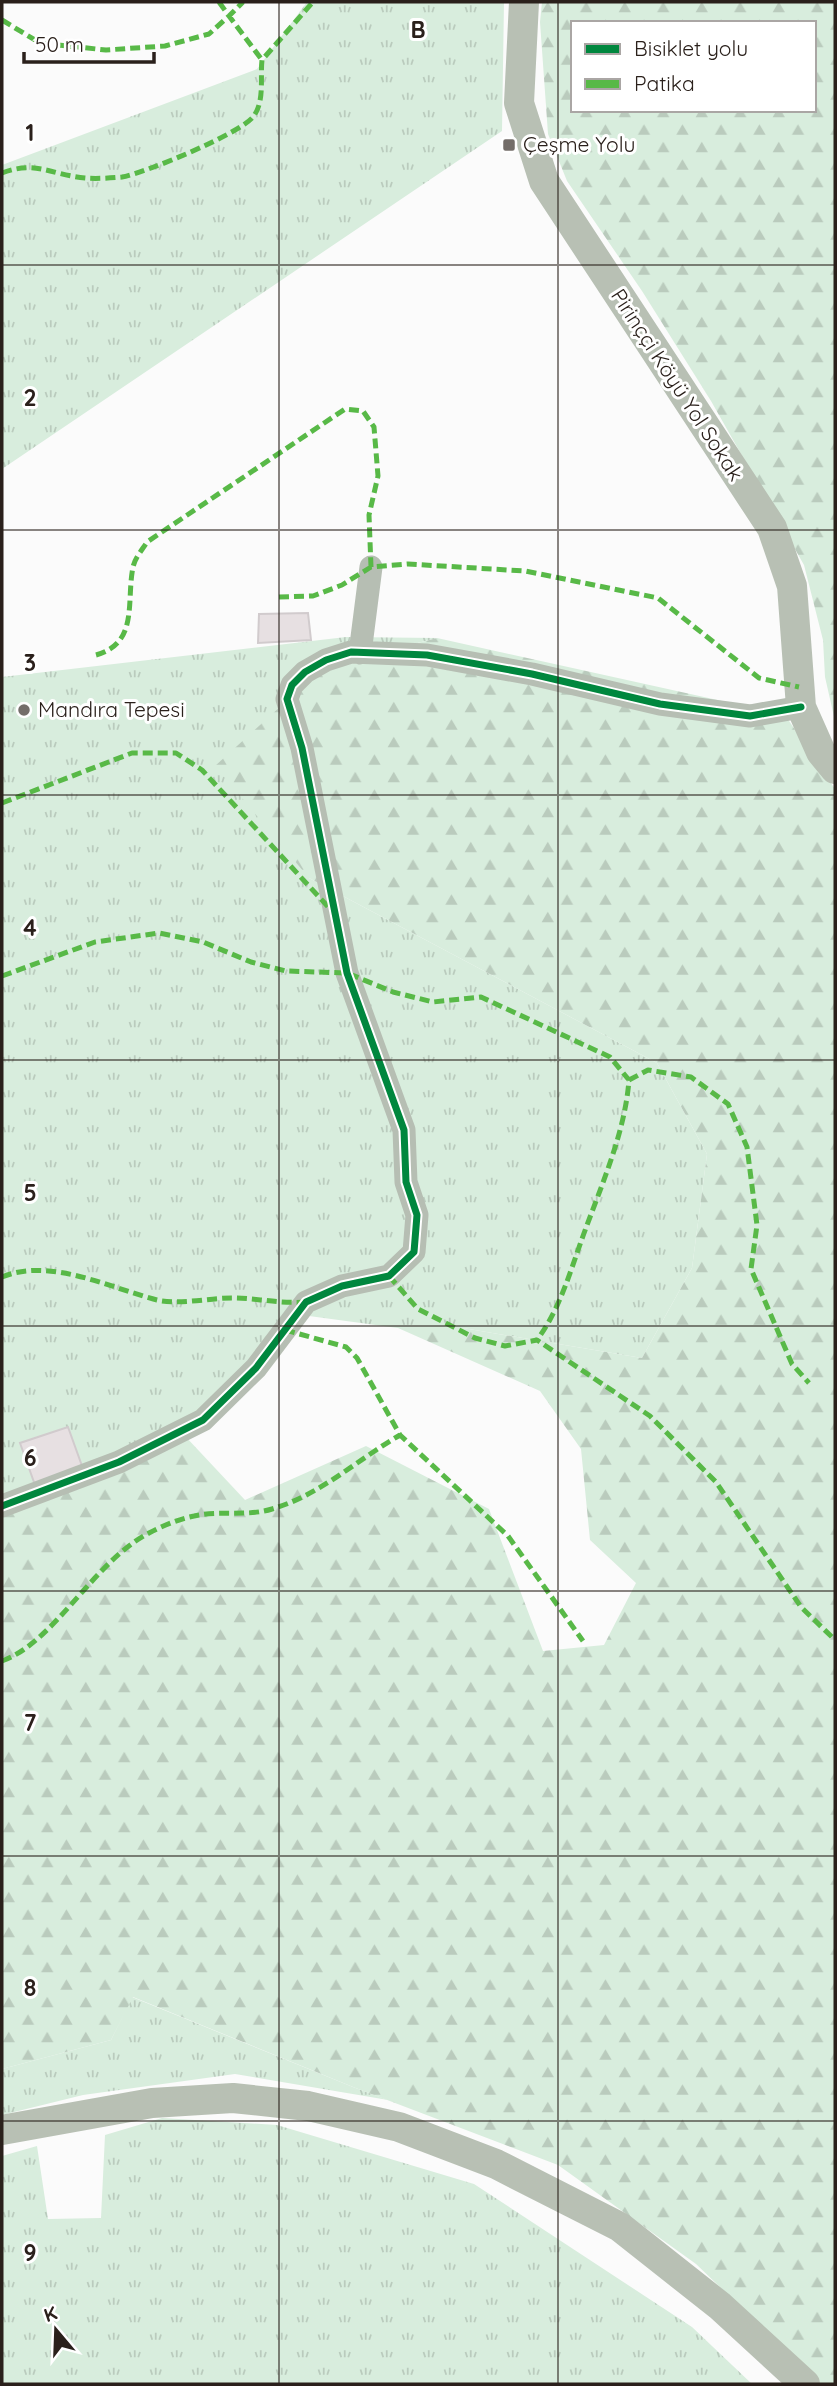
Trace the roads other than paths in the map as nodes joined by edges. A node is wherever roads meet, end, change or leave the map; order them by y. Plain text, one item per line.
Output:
1 (524, 2) edge
2 (371, 568) dead end
3 (360, 653) junction
4 (801, 707) junction
5 (835, 769) edge
6 (2, 1506) edge
7 (2, 2130) edge
8 (805, 2384) edge

1 - 4 main road, Pirinççi Köyü Yol Sokak
2 - 3 street
3 - 4 street
3 - 6 street
4 - 5 main road, Pirinççi Köyü Yol Sokak
7 - 8 main road

